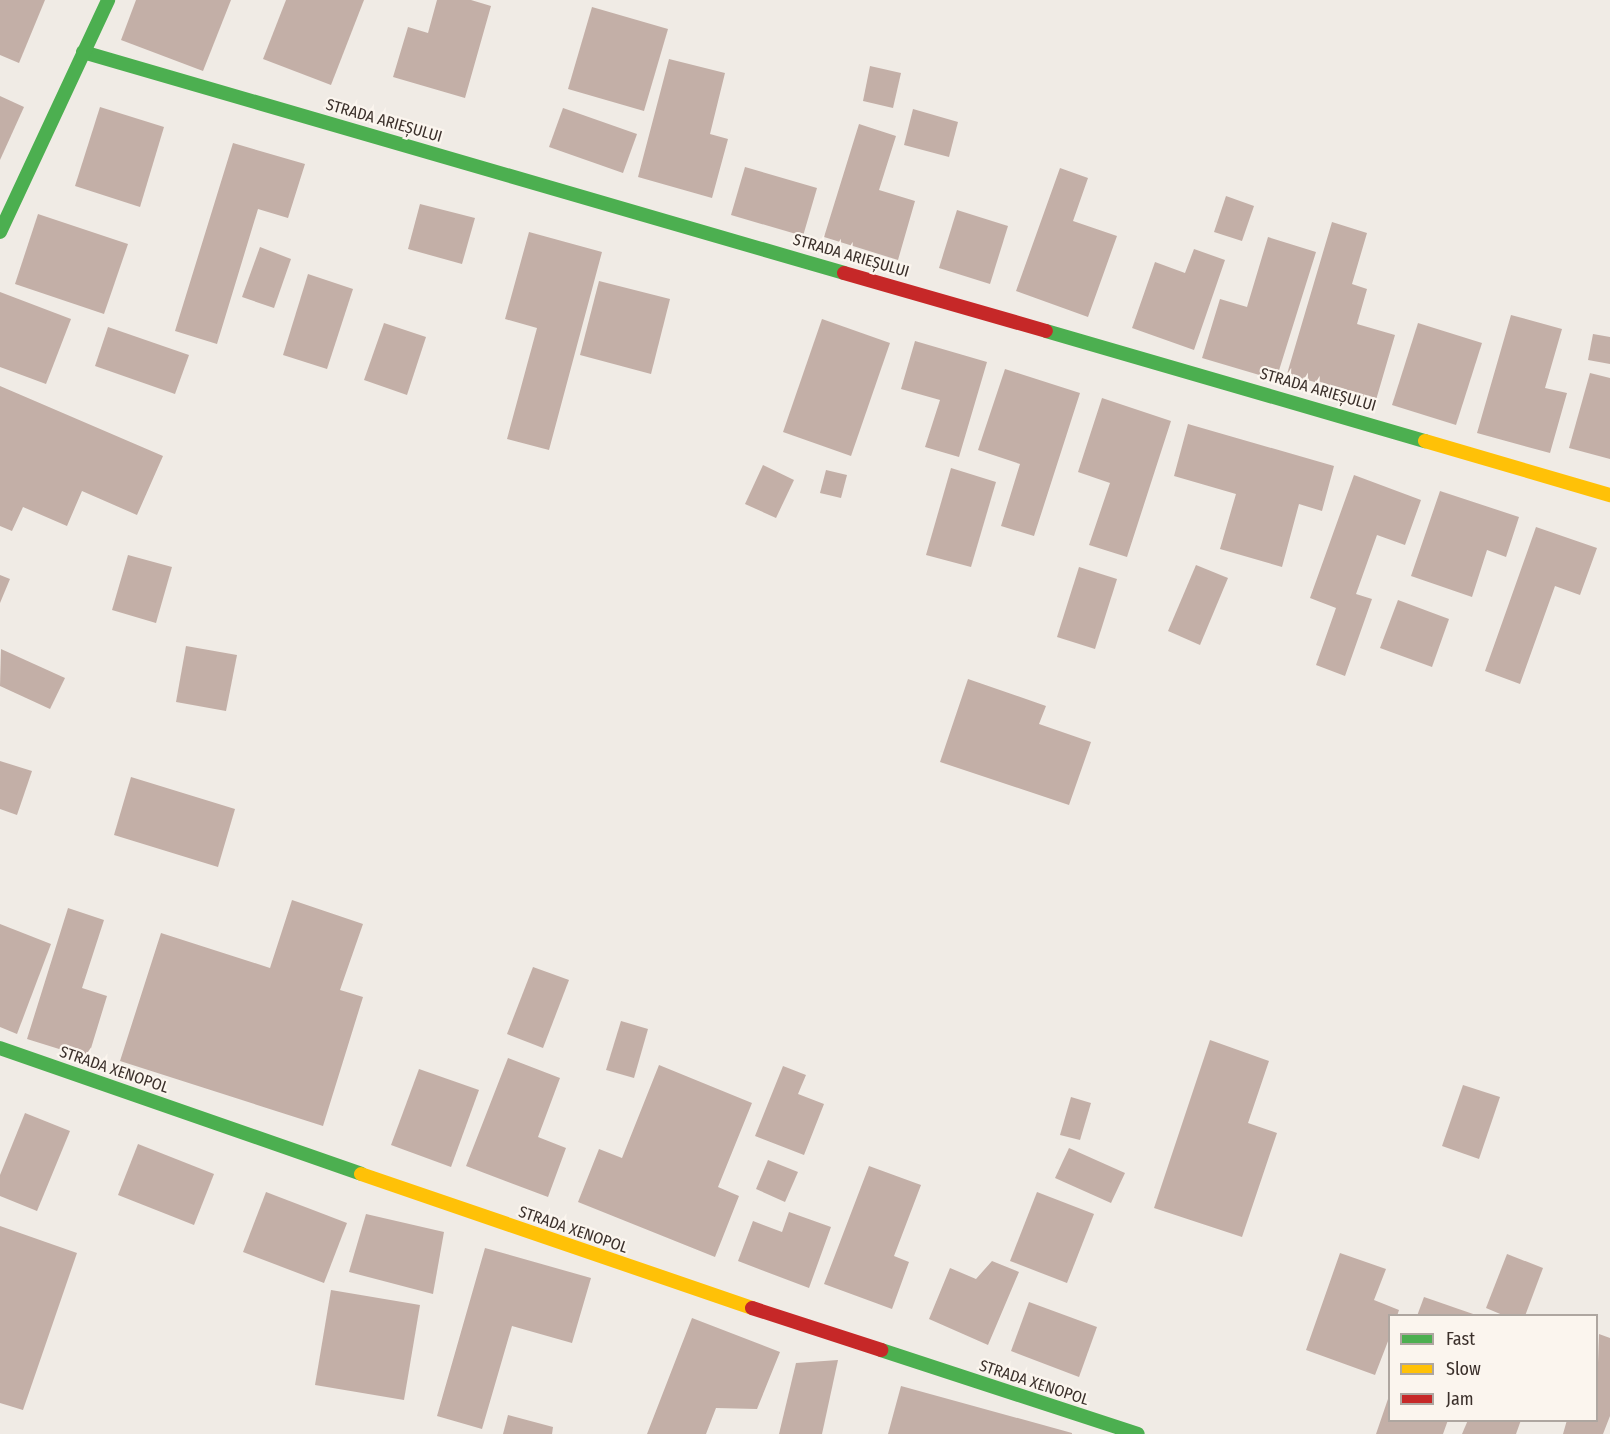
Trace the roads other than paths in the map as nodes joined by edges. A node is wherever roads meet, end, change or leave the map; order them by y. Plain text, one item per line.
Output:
1 (108, 0) edge
2 (83, 52) junction
3 (0, 232) edge
4 (1610, 495) edge
5 (0, 1048) edge
6 (1138, 1434) edge

1 - 2 street
2 - 3 street
2 - 4 street, STRADA ARIEȘULUI
5 - 6 street, STRADA XENOPOL

